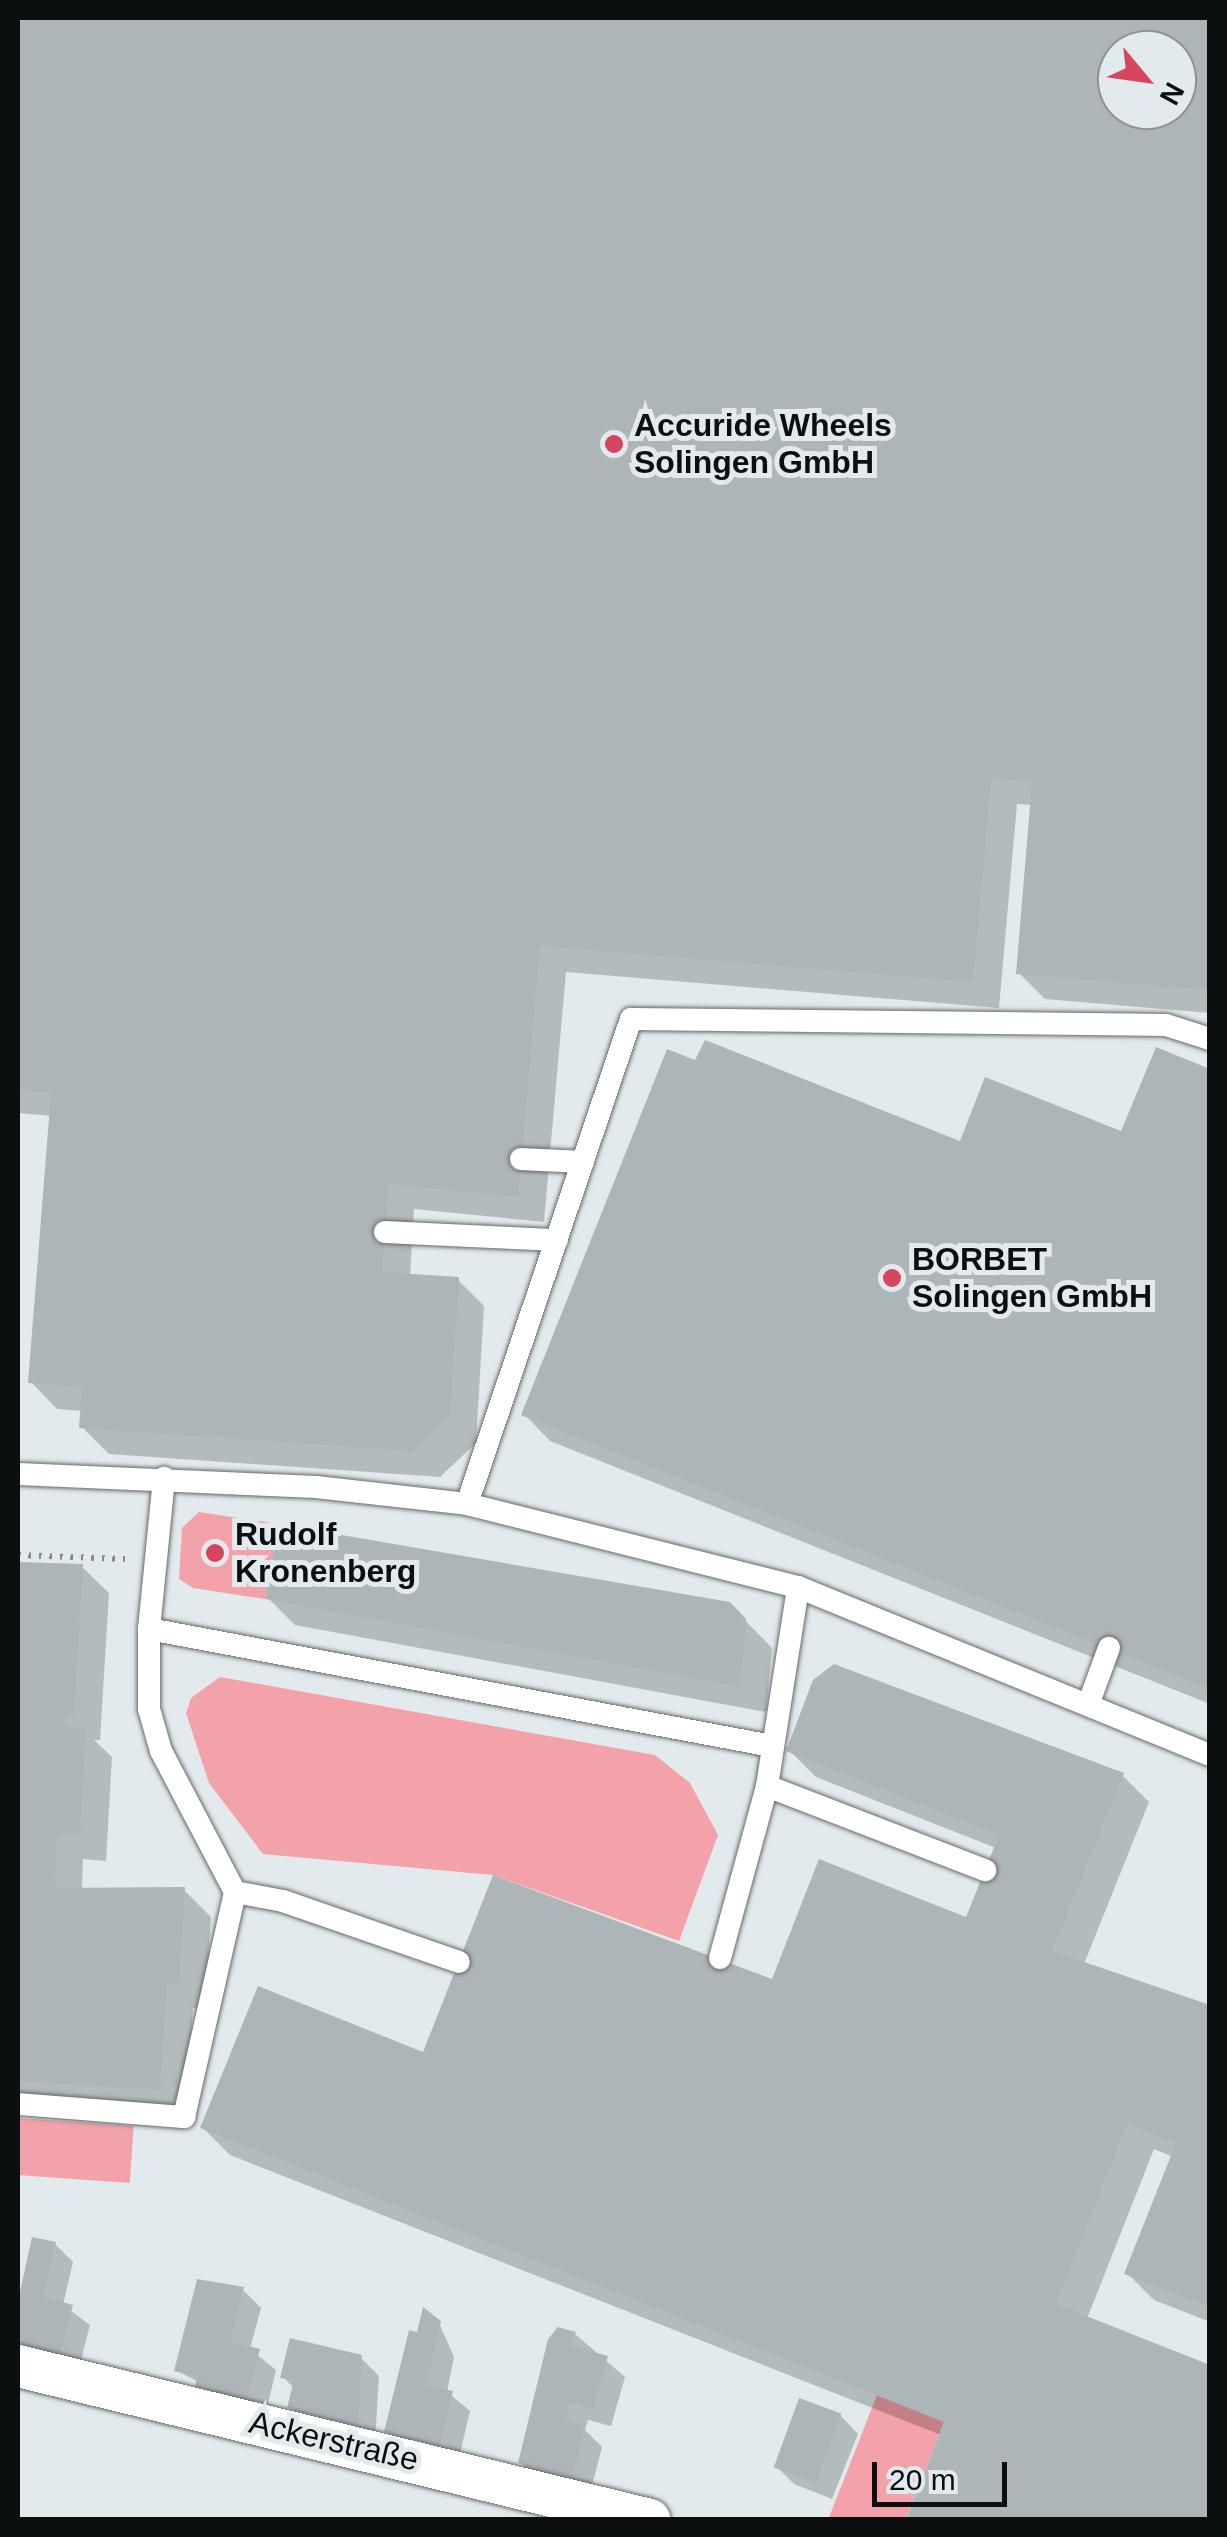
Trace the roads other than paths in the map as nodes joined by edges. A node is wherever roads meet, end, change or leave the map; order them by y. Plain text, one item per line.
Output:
1 (1210, 1039) edge
2 (522, 1158) dead end
3 (583, 1162) junction
4 (384, 1232) dead end
5 (557, 1240) junction
6 (18, 1474) edge
7 (164, 1478) junction
8 (467, 1504) junction
9 (798, 1587) junction
10 (150, 1629) junction
11 (1109, 1648) dead end
12 (1088, 1705) junction
13 (772, 1746) junction
14 (1210, 1755) edge
15 (767, 1786) junction
16 (986, 1870) dead end
17 (235, 1892) junction
18 (720, 1958) dead end
19 (458, 1962) dead end
20 (18, 2104) edge
21 (18, 2366) edge
22 (650, 2520) edge

1 - 3 lane
2 - 3 lane
3 - 5 lane
4 - 5 lane
5 - 8 lane
6 - 7 lane
7 - 8 lane
7 - 10 lane
8 - 9 lane
9 - 12 lane
9 - 13 lane
10 - 13 lane
10 - 17 lane
11 - 12 lane
12 - 14 lane
13 - 15 lane
15 - 16 lane
15 - 18 lane
17 - 19 lane
17 - 20 lane
21 - 22 street, Ackerstraße

